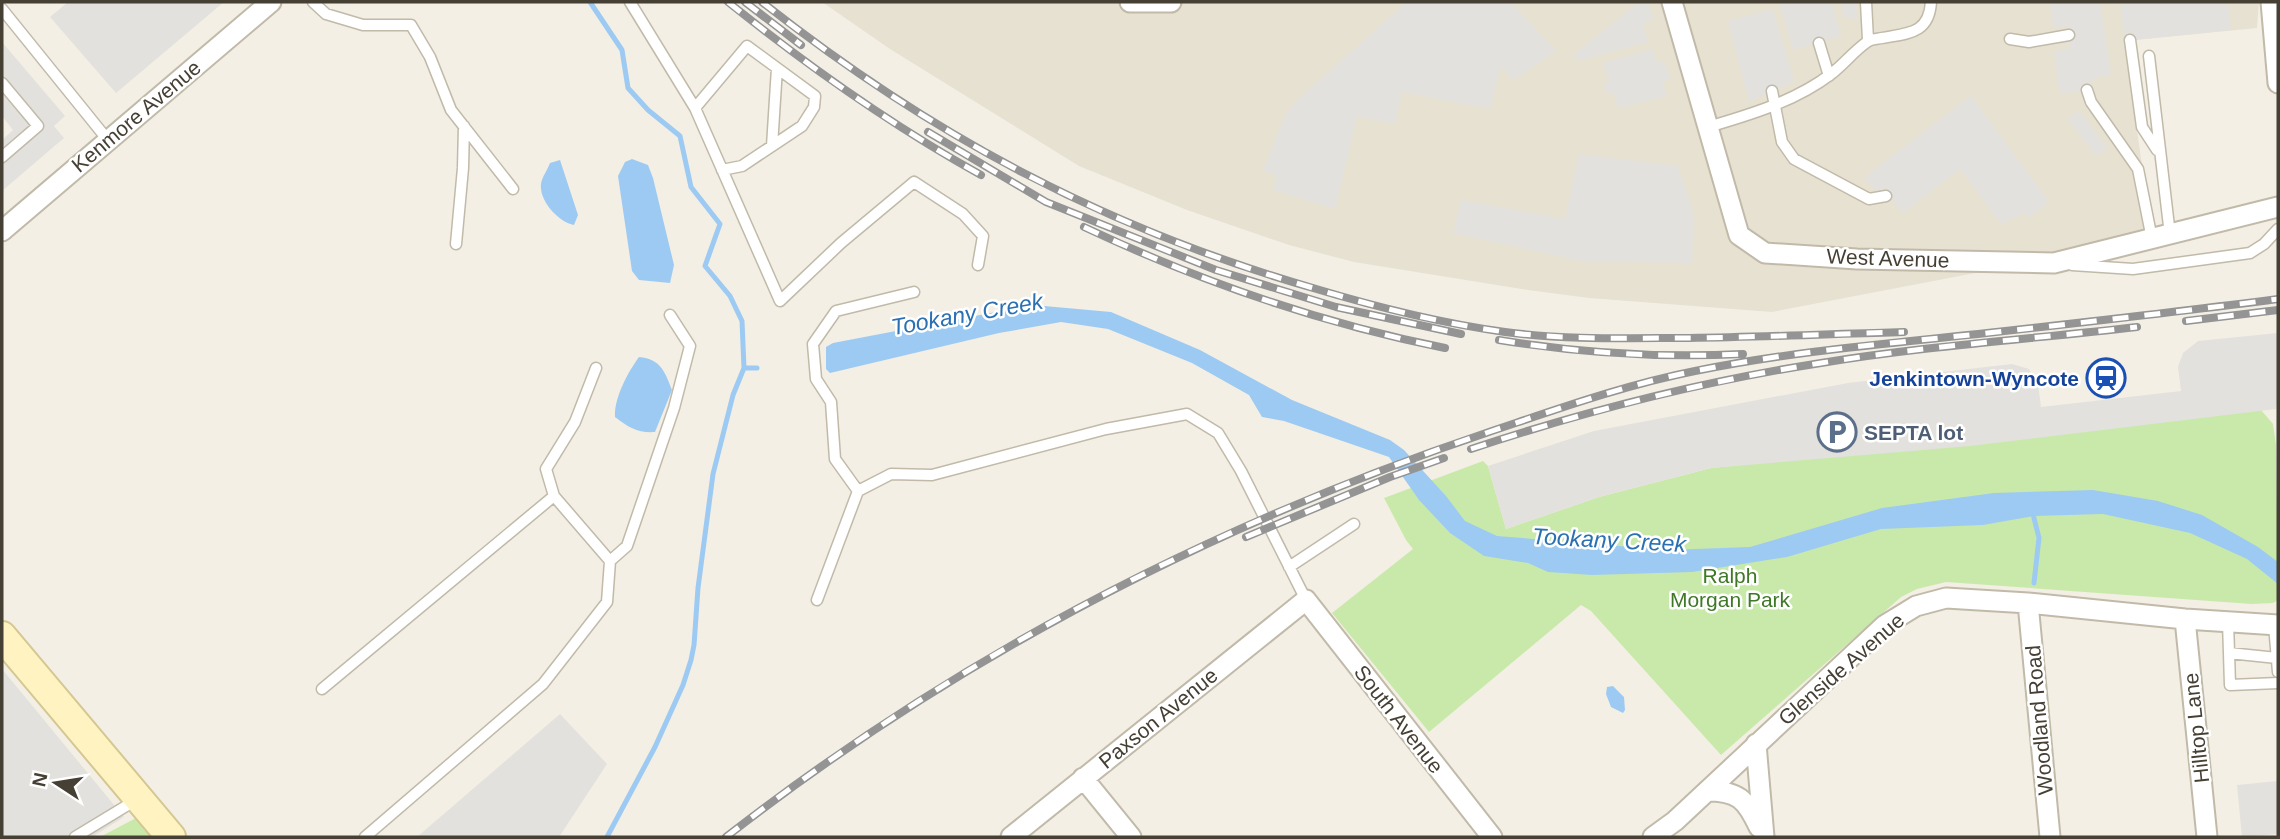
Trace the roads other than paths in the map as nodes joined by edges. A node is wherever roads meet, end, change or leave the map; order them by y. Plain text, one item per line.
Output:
1 (271, 2) edge
2 (630, 2) edge
3 (1130, 2) edge
4 (1171, 2) edge
5 (1672, 2) edge
6 (1866, 2) edge
7 (1931, 2) edge
8 (2271, 2) edge
9 (318, 4) edge
10 (2, 9) edge
11 (2069, 36) dead end
12 (2010, 39) dead end
13 (1868, 40) junction
14 (2130, 40) dead end
15 (1819, 43) dead end
16 (2149, 56) dead end
17 (777, 68) junction
18 (1829, 76) junction
19 (2, 83) edge
20 (2278, 83) edge
21 (2087, 90) dead end
22 (1772, 91) dead end
23 (1775, 103) junction
24 (695, 108) junction
25 (464, 126) junction
26 (1708, 127) junction
27 (107, 139) junction
28 (772, 146) junction
29 (2159, 154) junction
30 (2, 157) edge
31 (722, 170) junction
32 (513, 188) dead end
33 (1886, 196) dead end
34 (2278, 207) edge
35 (2278, 229) edge
36 (2, 231) edge
37 (2161, 237) junction
38 (456, 244) dead end
39 (2054, 263) junction
40 (978, 265) dead end
41 (914, 292) dead end
42 (670, 315) dead end
43 (596, 368) dead end
44 (858, 491) junction
45 (554, 496) junction
46 (1354, 524) dead end
47 (610, 561) junction
48 (1289, 567) junction
49 (817, 600) dead end
50 (1306, 600) junction
51 (2028, 603) junction
52 (2185, 619) junction
53 (2228, 622) junction
54 (2276, 625) edge
55 (2, 636) edge
56 (2229, 653) junction
57 (2277, 657) edge
58 (2278, 671) edge
59 (2278, 683) edge
60 (322, 689) dead end
61 (1756, 744) junction
62 (1083, 778) junction
63 (1707, 791) junction
64 (139, 798) junction
65 (75, 837) edge
66 (172, 837) edge
67 (365, 837) edge
68 (1011, 837) edge
69 (1131, 837) edge
70 (1492, 837) edge
71 (1653, 837) edge
72 (2050, 837) edge
73 (2207, 837) edge

1 - 27 street, Kenmore Avenue
2 - 24 lane
3 - 4 street
5 - 26 street, West Avenue
6 - 13 lane
7 - 13 lane
8 - 20 street
9 - 25 lane
10 - 27 lane
11 - 12 lane
13 - 18 lane
14 - 29 lane
15 - 18 lane
16 - 29 lane
17 - 24 lane
17 - 28 lane
17 - 28 lane
18 - 23 lane
19 - 30 lane
21 - 37 lane
22 - 23 lane
23 - 26 lane
23 - 33 lane
24 - 31 lane
25 - 32 lane
25 - 38 lane
26 - 39 street, West Avenue
27 - 36 street, Kenmore Avenue
28 - 31 lane
29 - 37 lane
31 - 40 lane
34 - 37 street, West Avenue
35 - 39 lane
37 - 39 street, West Avenue
41 - 44 lane
42 - 47 lane
43 - 45 lane
44 - 48 lane
44 - 49 lane
45 - 47 lane
45 - 60 lane
46 - 48 lane
47 - 67 lane
48 - 50 lane
50 - 62 street, Paxson Avenue
50 - 70 street, South Avenue
51 - 52 street, Glenside Avenue
51 - 61 street, Glenside Avenue
51 - 72 street, Woodland Road
52 - 53 street, Glenside Avenue
52 - 73 street, Hilltop Lane
53 - 54 street, Glenside Avenue
53 - 56 lane
54 - 57 lane
55 - 64 street
56 - 57 lane
56 - 59 lane
57 - 58 lane
61 - 63 street, Glenside Avenue
61 - 63 street
62 - 68 street, Paxson Avenue
62 - 69 street
63 - 71 street, Glenside Avenue
64 - 65 lane
64 - 66 street

